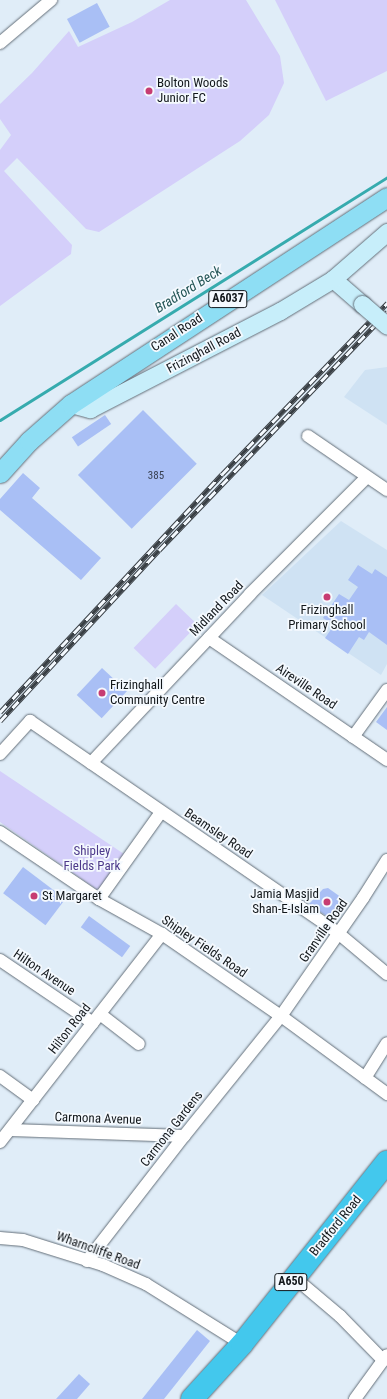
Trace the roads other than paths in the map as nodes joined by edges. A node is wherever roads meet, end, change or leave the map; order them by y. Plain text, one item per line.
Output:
1 (51, 0) edge
2 (0, 43) edge
3 (387, 197) edge
4 (387, 232) edge
5 (333, 279) junction
6 (387, 326) edge
7 (71, 404) junction
8 (308, 436) dead end
9 (0, 473) edge
10 (367, 477) junction
11 (387, 490) edge
12 (209, 638) junction
13 (387, 690) edge
14 (353, 737) junction
15 (0, 754) edge
16 (387, 760) edge
17 (91, 763) junction
18 (161, 812) junction
19 (0, 832) edge
20 (387, 860) edge
21 (99, 899) junction
22 (338, 933) junction
23 (162, 934) junction
24 (0, 960) edge
25 (387, 974) edge
26 (281, 1016) junction
27 (96, 1019) junction
28 (387, 1043) edge
29 (139, 1044) dead end
30 (0, 1076) edge
31 (365, 1078) junction
32 (387, 1094) edge
33 (33, 1100) junction
34 (11, 1130) junction
35 (184, 1136) junction
36 (0, 1142) edge
37 (387, 1162) edge
38 (0, 1238) edge
39 (87, 1260) junction
40 (295, 1278) junction
41 (242, 1344) junction
42 (385, 1358) edge
43 (192, 1399) edge
44 (355, 1399) edge

1 - 2 street
3 - 7 main road, Canal Road / A6037
4 - 5 street, Frizinghall Road
5 - 6 street, bridge
5 - 7 street, Frizinghall Road
7 - 9 main road, Canal Road / A6037
8 - 10 street
10 - 11 street
10 - 12 street, Midland Road
12 - 14 street, Aireville Road
12 - 17 street, Midland Road
13 - 14 street
14 - 16 street, Aireville Road
15 - 17 street, Beamsley Road
17 - 18 street, Beamsley Road
18 - 21 street
18 - 22 street, Beamsley Road
19 - 21 street, Shipley Fields Road
20 - 22 street, Granville Road
21 - 23 street, Shipley Fields Road
22 - 25 street, Beamsley Road
22 - 26 street, Granville Road
23 - 26 street, Shipley Fields Road
23 - 27 street, Hilton Road
24 - 27 street, Hilton Avenue
26 - 31 street, Shipley Fields Road
26 - 35 street, Carmona Gardens
27 - 29 street, Hilton Avenue
27 - 33 street, Hilton Road
28 - 31 street
30 - 33 street
31 - 32 street, Shipley Fields Road
33 - 34 street, Hilton Road
34 - 35 street, Carmona Avenue
34 - 36 street, Hilton Road
35 - 39 street, Carmona Gardens
37 - 40 highway, Bradford Road / A650
38 - 39 street, Wharncliffe Road
39 - 41 street, Wharncliffe Road
40 - 41 highway, Bradford Road / A650
40 - 42 street
41 - 43 highway, Bradford Road / A650
42 - 44 street

